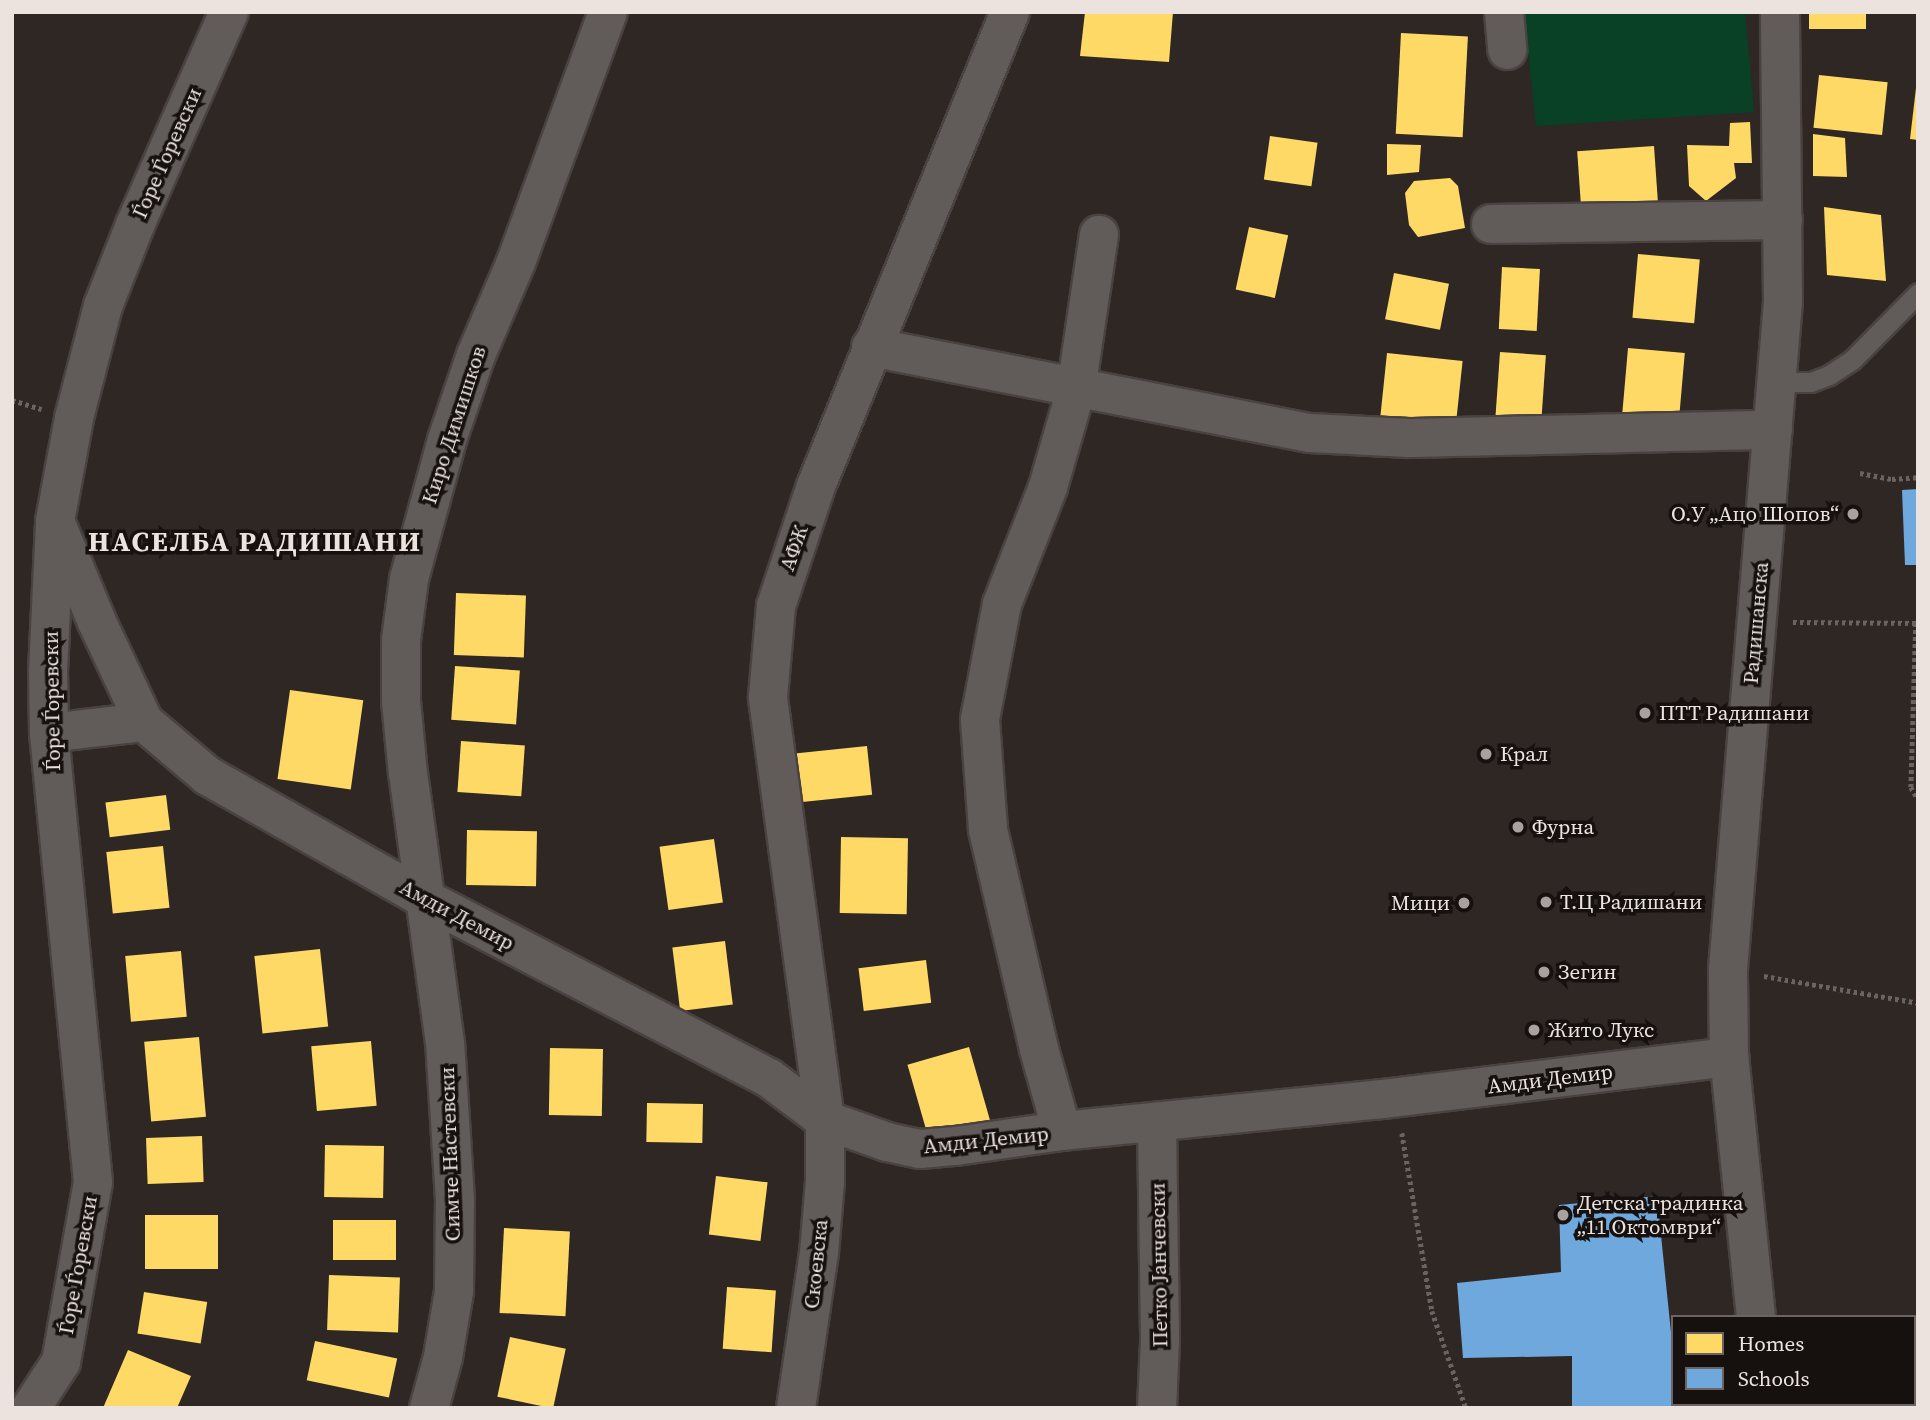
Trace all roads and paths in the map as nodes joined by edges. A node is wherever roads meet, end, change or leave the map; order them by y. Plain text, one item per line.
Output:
1 (229, 12) edge
2 (608, 12) edge
3 (1010, 12) edge
4 (1504, 12) edge
5 (1780, 12) edge
6 (1507, 50) dead end
7 (1783, 220) junction
8 (1491, 224) dead end
9 (1099, 235) dead end
10 (1918, 293) edge
11 (871, 346) junction
12 (1778, 382) junction
13 (1076, 390) junction
14 (1773, 430) junction
15 (1860, 473) dead end
16 (1918, 477) edge
17 (55, 521) junction
18 (1754, 621) junction
19 (1917, 623) edge
20 (144, 722) junction
21 (49, 733) junction
22 (1918, 799) edge
23 (425, 899) junction
24 (1728, 970) junction
25 (1918, 1003) edge
26 (1729, 1057) junction
27 (1396, 1097) junction
28 (825, 1120) junction
29 (1157, 1122) junction
30 (1062, 1131) junction
31 (1756, 1315) edge
32 (31, 1408) edge
33 (429, 1408) edge
34 (796, 1408) edge
35 (1157, 1408) edge
36 (1466, 1408) edge

1 - 17 street, Ѓоре Ѓоревски
2 - 23 street, Киро Димишков
3 - 11 street, АФЖ
4 - 6 street
5 - 7 street, Радишанска
7 - 8 street
7 - 12 street, Радишанска
9 - 13 street
10 - 12 lane
11 - 13 street
11 - 28 street, АФЖ
12 - 14 street, Радишанска
13 - 14 street
13 - 30 street
14 - 18 street, Радишанска
15 - 16 path
17 - 20 street, Амди Демир
17 - 21 street, Ѓоре Ѓоревски
18 - 19 path
18 - 24 street, Радишанска
19 - 22 path
20 - 21 street
20 - 23 street, Амди Демир
21 - 32 street, Ѓоре Ѓоревски
23 - 28 street, Амди Демир
23 - 33 street, Симче Настевски
24 - 25 path
24 - 26 street, Радишанска
26 - 27 street, Амди Демир
26 - 31 street, Радишанска
27 - 29 street, Амди Демир
27 - 36 path
28 - 30 street, Амди Демир
28 - 34 street, Скоевска
29 - 30 street, Амди Демир
29 - 35 street, Петко Јанчевски

